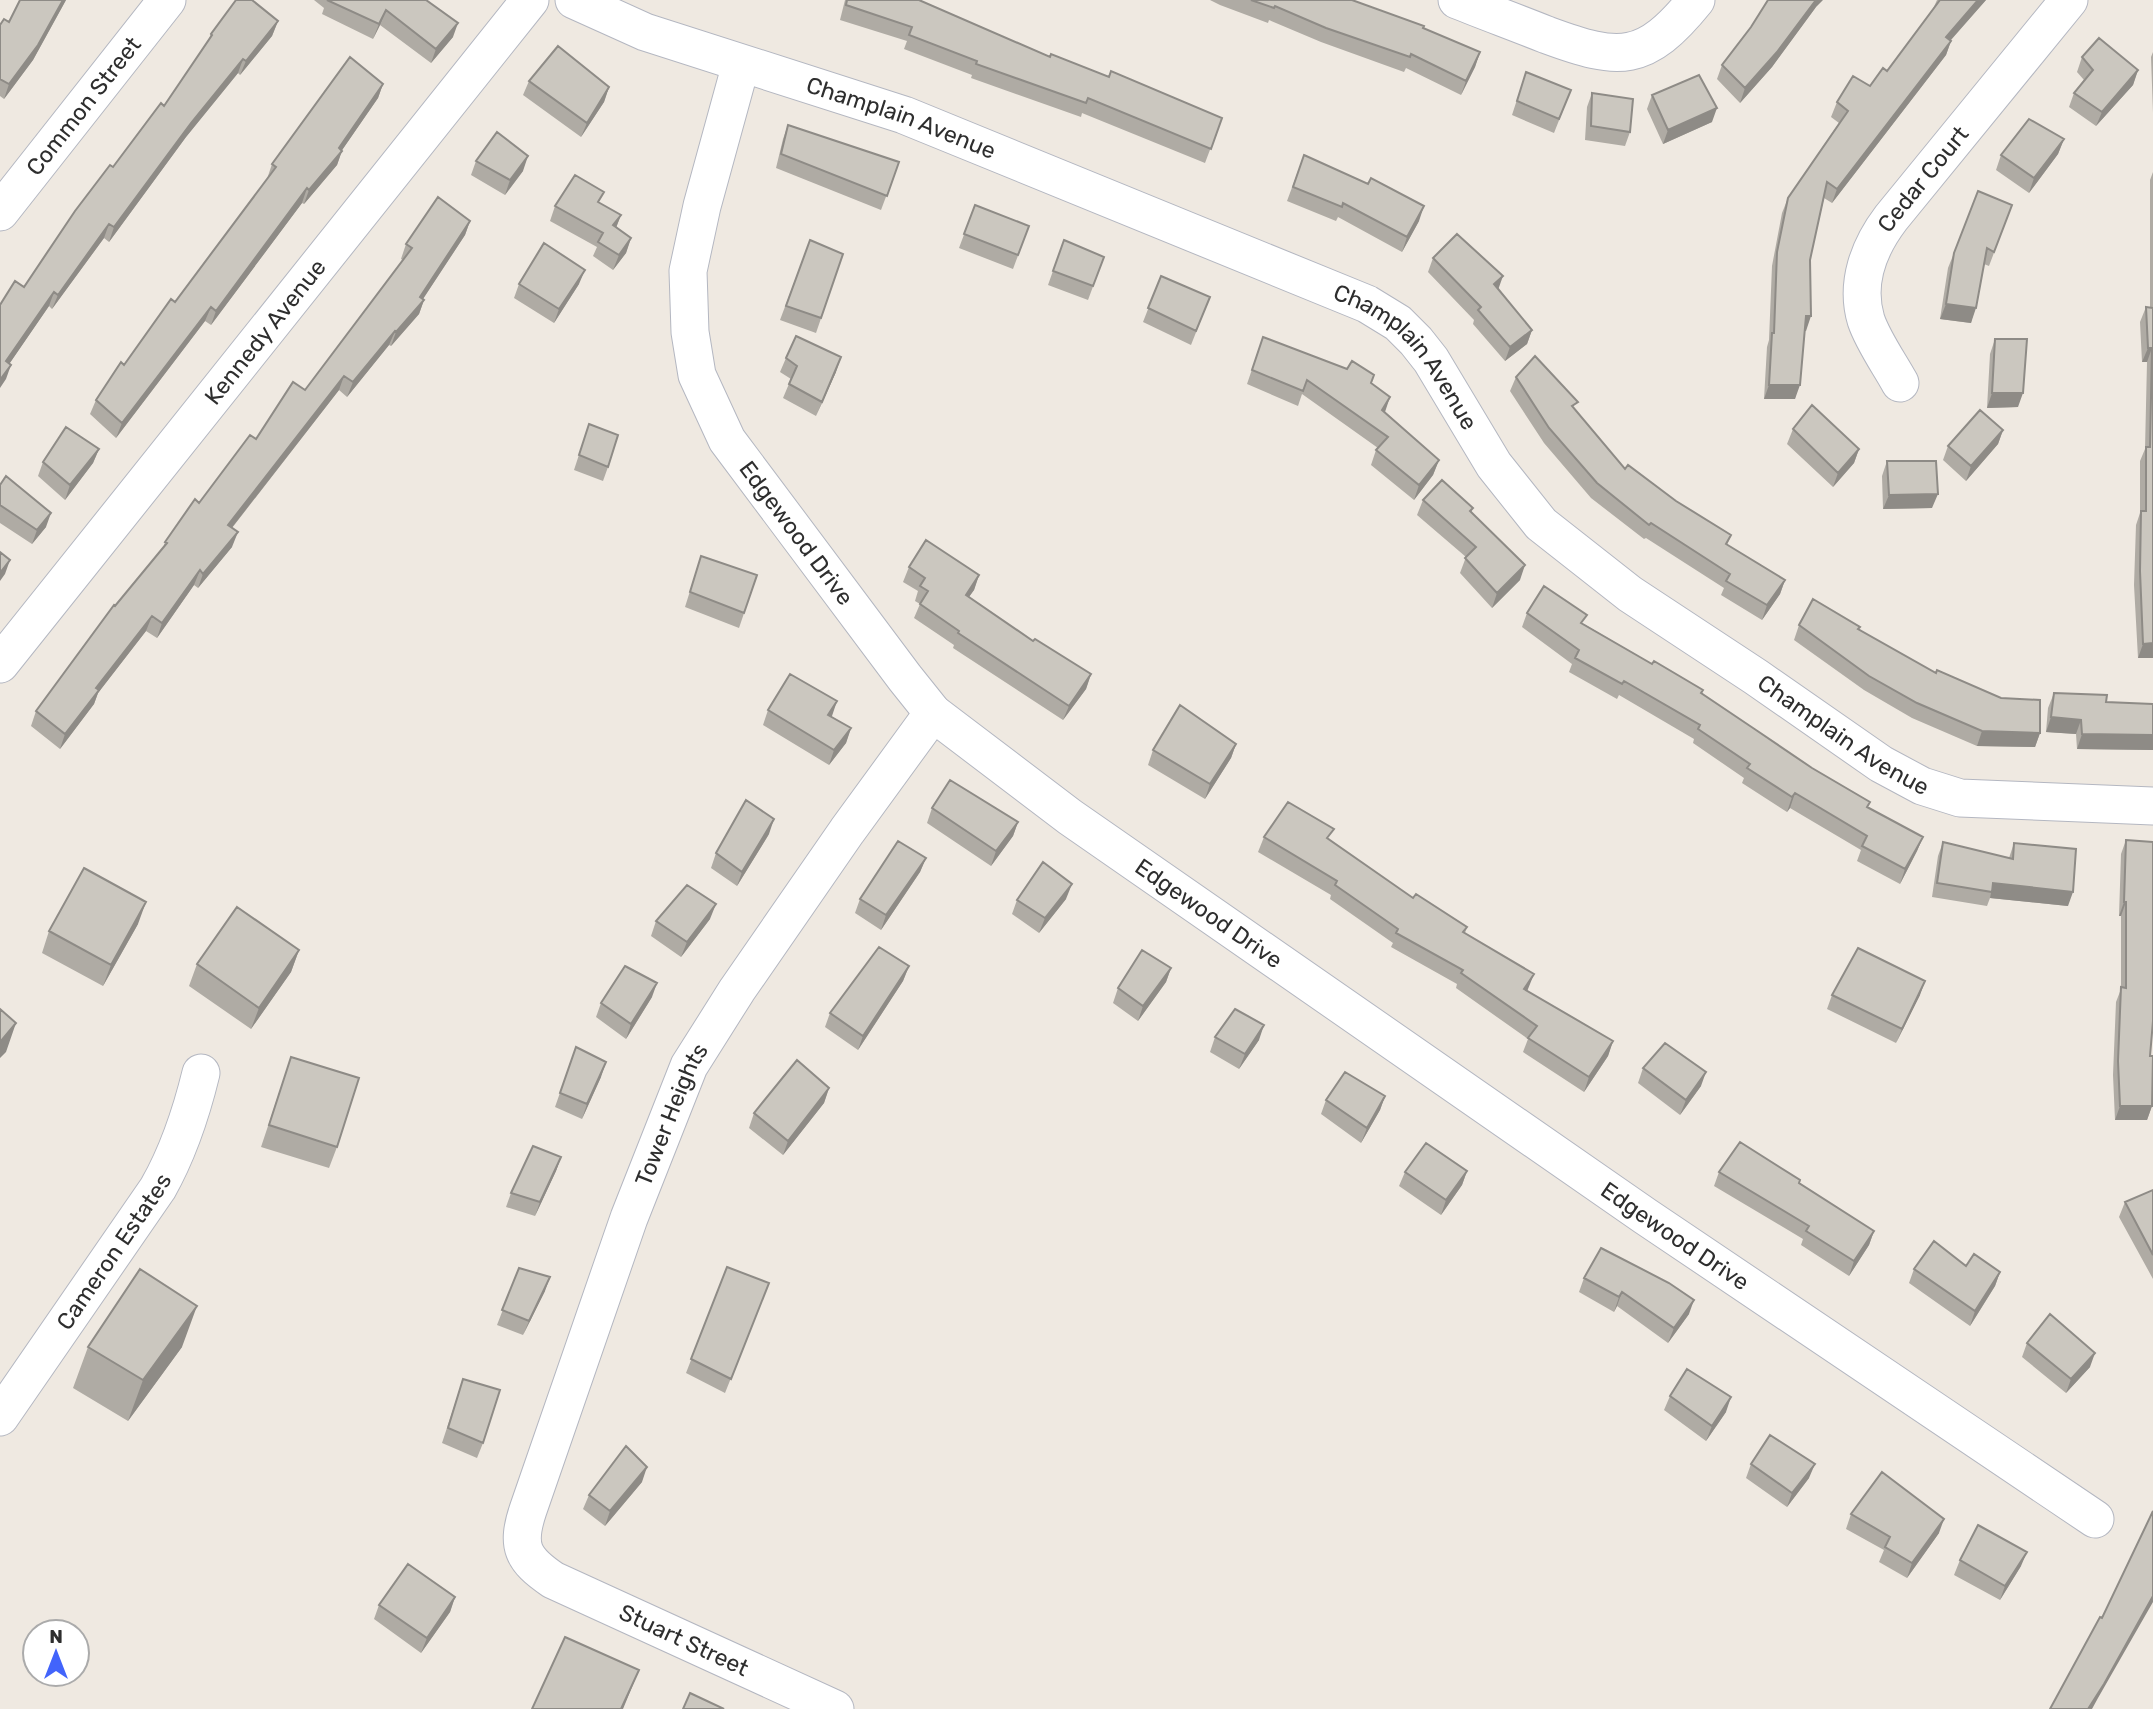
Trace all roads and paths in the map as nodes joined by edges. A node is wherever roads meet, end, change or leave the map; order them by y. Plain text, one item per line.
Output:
1 (167, 0) edge
2 (530, 0) edge
3 (574, 0) edge
4 (1457, 0) edge
5 (1696, 0) edge
6 (2069, 0) edge
7 (741, 64) junction
8 (0, 212) edge
9 (1900, 383) dead end
10 (0, 664) edge
11 (933, 713) junction
12 (2153, 806) edge
13 (201, 1073) dead end
14 (0, 1418) edge
15 (2095, 1519) dead end
16 (535, 1566) joint
17 (835, 1709) edge

1 - 8 street, Common Street
2 - 10 street, Kennedy Avenue
3 - 7 street, Champlain Avenue
4 - 5 street
6 - 9 street, Cedar Court
7 - 11 street, Edgewood Drive
7 - 12 street, Champlain Avenue
11 - 15 street, Edgewood Drive
11 - 16 street, Tower Heights
13 - 14 street, Cameron Estates
16 - 17 street, Stuart Street

